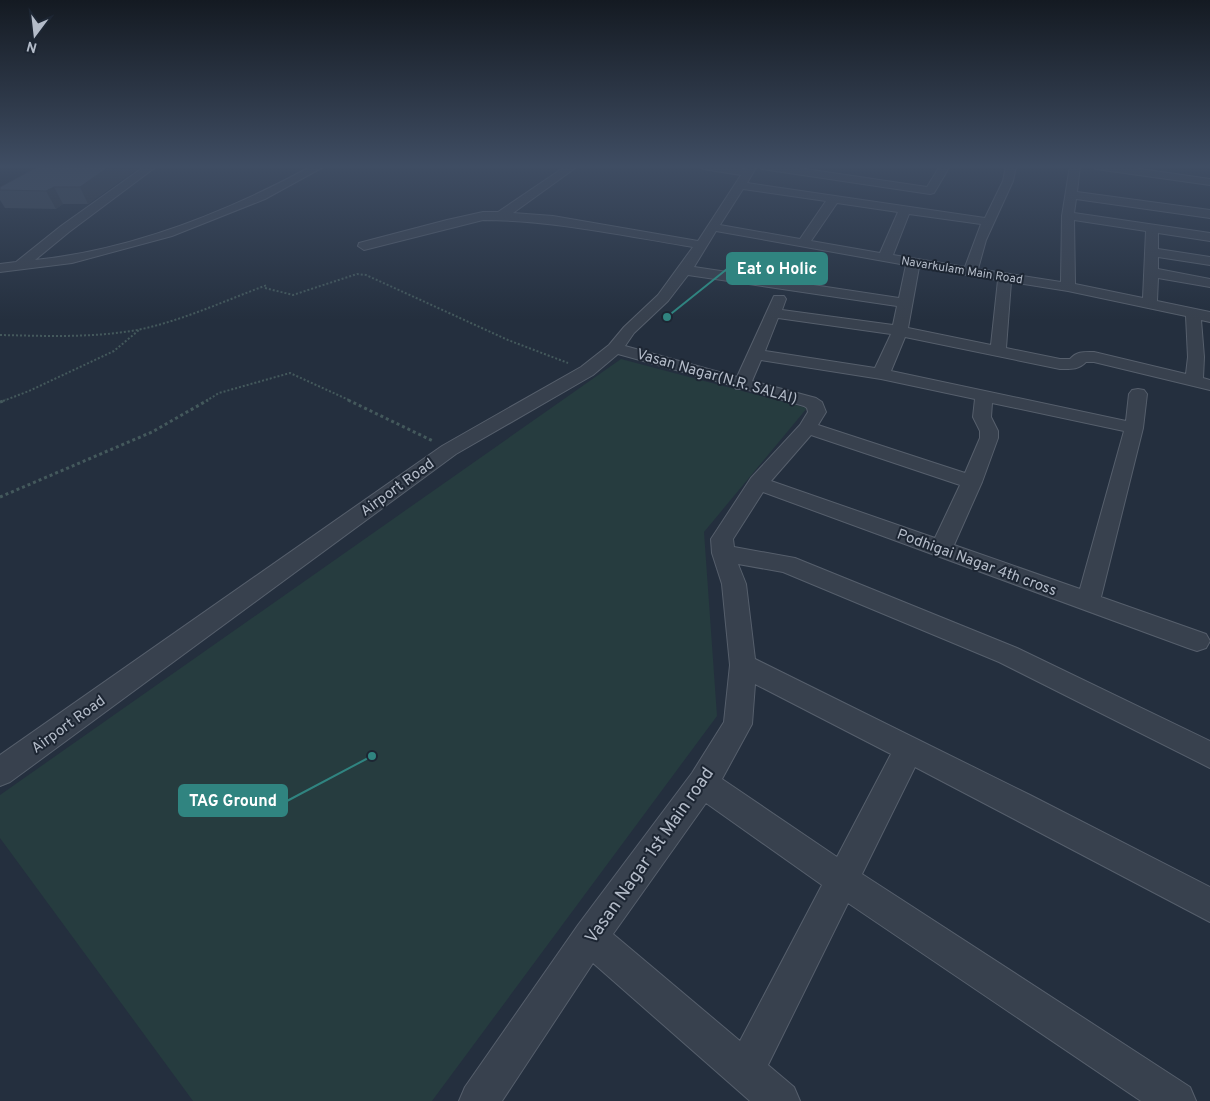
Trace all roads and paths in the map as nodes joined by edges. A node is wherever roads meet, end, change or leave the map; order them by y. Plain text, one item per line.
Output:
1 (81, 217) edge
2 (210, 217) edge
3 (477, 217) edge
4 (519, 217) edge
5 (719, 217) edge
6 (821, 217) edge
7 (902, 217) edge
8 (961, 217) edge
9 (992, 217) edge
10 (1068, 217) edge
11 (1078, 217) edge
12 (990, 222) junction
13 (712, 227) junction
14 (1152, 228) junction
15 (1210, 237) edge
16 (803, 244) junction
17 (364, 246) dead end
18 (701, 246) junction
19 (1151, 252) junction
20 (885, 258) junction
21 (1210, 261) edge
22 (913, 262) junction
23 (20, 266) junction
24 (0, 268) edge
25 (685, 270) junction
26 (970, 271) junction
27 (1150, 272) junction
28 (1005, 276) junction
29 (1210, 283) edge
30 (267, 284) dead end
31 (785, 285) junction
32 (1068, 287) junction
33 (264, 288) dead end
34 (905, 303) junction
35 (1150, 305) junction
36 (773, 313) junction
37 (1193, 314) junction
38 (1210, 317) edge
39 (139, 330) junction
40 (900, 331) junction
41 (0, 335) edge
42 (615, 348) junction
43 (998, 351) junction
44 (754, 354) junction
45 (587, 371) junction
46 (881, 374) junction
47 (1202, 383) edge
48 (742, 385) junction
49 (1138, 394) dead end
50 (984, 395) junction
51 (0, 402) edge
52 (807, 428) junction
53 (1134, 428) junction
54 (449, 450) junction
55 (972, 482) junction
56 (758, 483) junction
57 (0, 497) edge
58 (941, 549) junction
59 (723, 553) junction
60 (1088, 602) junction
61 (1197, 641) dead end
62 (743, 665) junction
63 (908, 750) junction
64 (1210, 755) edge
65 (0, 772) edge
66 (703, 783) junction
67 (842, 880) junction
68 (1210, 906) edge
69 (590, 938) junction
70 (745, 1071) junction
71 (480, 1101) edge
72 (780, 1101) edge
73 (1176, 1101) edge

1 - 23 street
2 - 23 street
3 - 17 street
4 - 18 street
5 - 13 street, Airport Road
6 - 16 street
7 - 20 street
8 - 12 street
9 - 12 street
10 - 32 street
11 - 14 street
12 - 26 street
13 - 16 street, Navarkulam Main Road
13 - 18 street, Airport Road
14 - 15 street
14 - 19 street
16 - 20 street, Navarkulam Main Road
18 - 25 street, Airport Road
19 - 21 street
19 - 27 street
20 - 22 street, Navarkulam Main Road
22 - 26 street, Navarkulam Main Road
22 - 34 street
23 - 24 street
25 - 31 street
25 - 42 street, Airport Road
26 - 28 street, Navarkulam Main Road
27 - 29 street
27 - 35 street
28 - 32 street, Navarkulam Main Road
28 - 43 street
30 - 39 path
31 - 34 street
31 - 36 street
32 - 35 street, Navarkulam Main Road
33 - 45 path
34 - 40 street
35 - 37 street, Navarkulam Main Road
36 - 40 street
36 - 44 street
37 - 38 street, Navarkulam Main Road
37 - 47 street
39 - 41 path
39 - 51 path
40 - 43 street
40 - 46 street
42 - 45 street, Airport Road
42 - 48 street, Vasan Nagar(N.R. SALAI)
43 - 47 street
44 - 46 street
44 - 48 street
45 - 54 street, Airport Road
46 - 50 street
48 - 52 street, Vasan Nagar(N.R. SALAI)
49 - 53 street
50 - 53 street
50 - 55 street
52 - 55 street
52 - 56 street, Vasan Nagar(N.R. SALAI)
53 - 60 street
54 - 57 path
54 - 65 street, Airport Road
55 - 58 street
56 - 58 street, Podhigai Nagar 4th cross
56 - 59 street, Vasan Nagar(N.R. SALAI)
58 - 60 street, Podhigai Nagar 4th cross
59 - 62 street, Vasan Nagar 1st Main road
59 - 64 street
60 - 61 street, Podhigai Nagar 4th cross
62 - 63 street
62 - 66 street, Vasan Nagar 1st Main road
63 - 67 street
63 - 68 street
66 - 67 street
66 - 69 street, Vasan Nagar 1st Main road
67 - 70 street
67 - 73 street
69 - 70 street
69 - 71 street, Vasan Nagar 1st Main road
70 - 72 street

